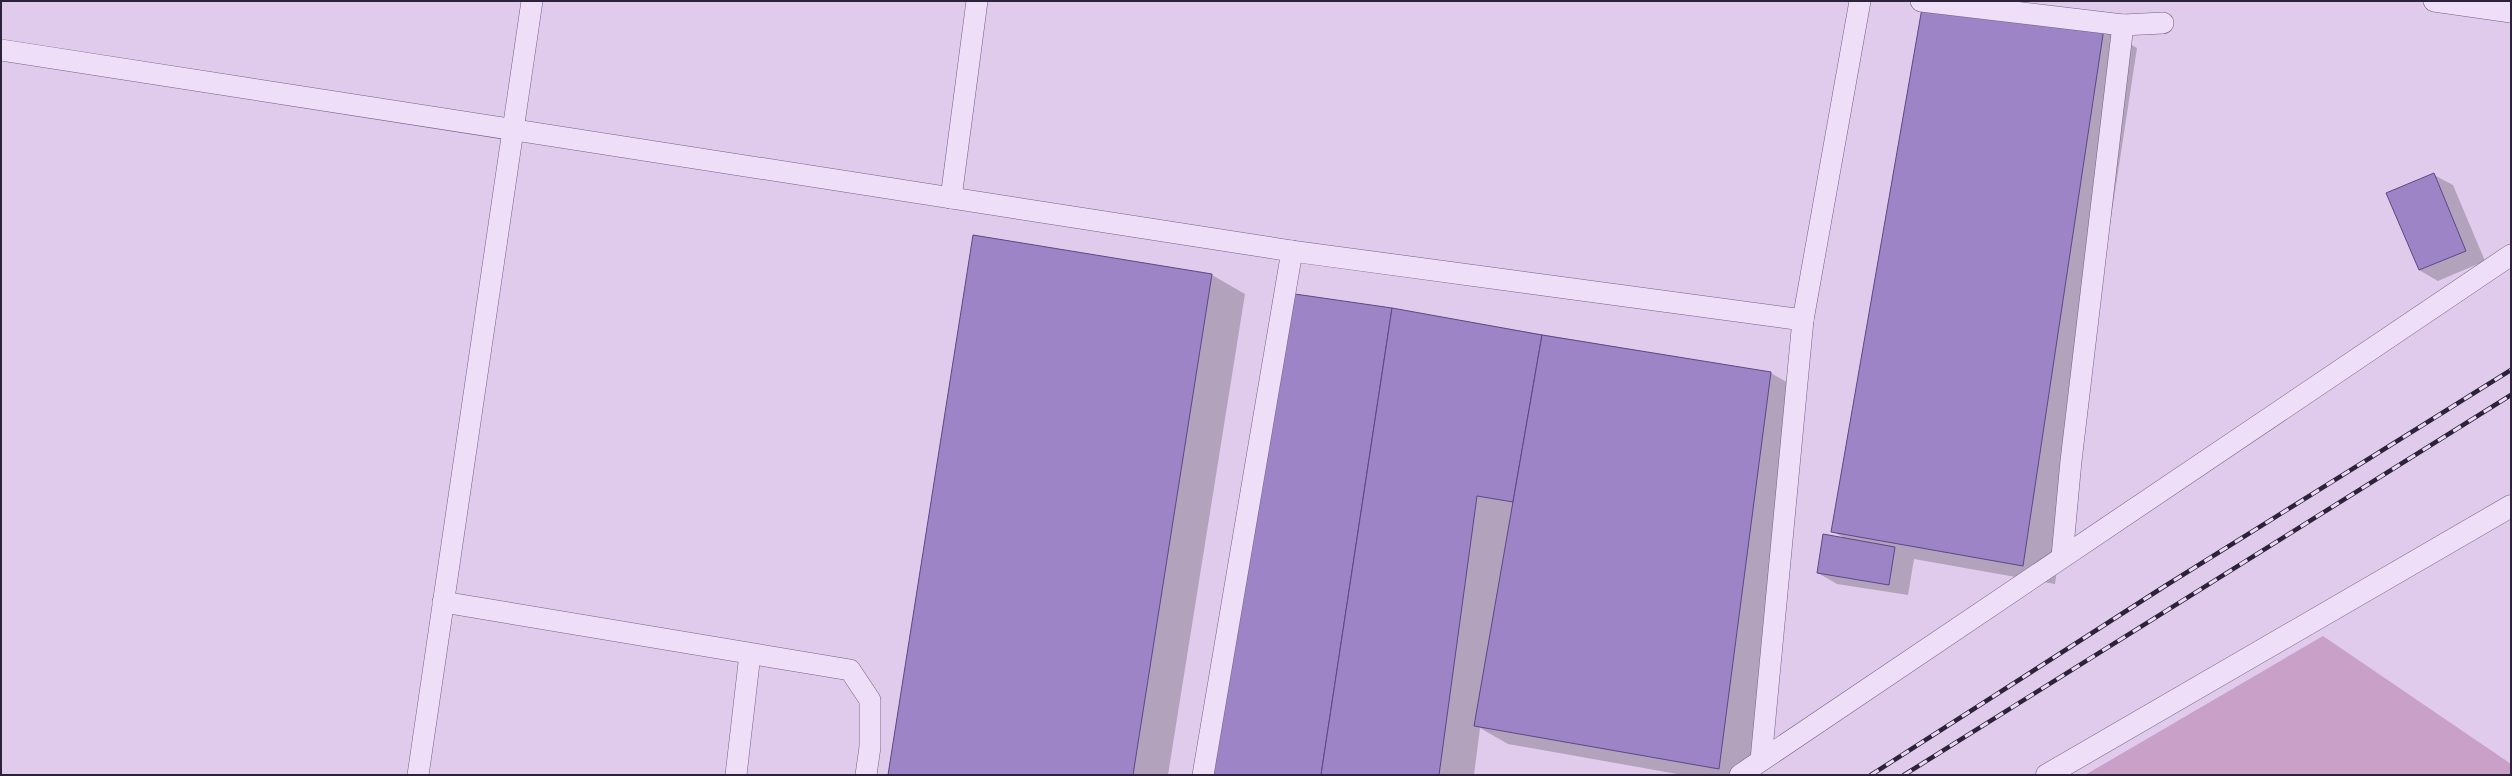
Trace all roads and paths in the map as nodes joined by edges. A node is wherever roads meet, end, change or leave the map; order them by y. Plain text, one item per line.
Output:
1 (532, 1) edge
2 (977, 1) edge
3 (1860, 1) edge
4 (1921, 1) edge
5 (2434, 1) edge
6 (2511, 12) edge
7 (2163, 23) dead end
8 (2123, 25) junction
9 (1, 50) edge
10 (513, 131) junction
11 (950, 198) junction
12 (1292, 251) junction
13 (2511, 255) edge
14 (1803, 320) junction
15 (2511, 506) edge
16 (2062, 557) junction
17 (443, 602) junction
18 (750, 654) junction
19 (1761, 760) junction
20 (418, 775) edge
21 (736, 775) edge
22 (866, 775) edge
23 (1204, 775) edge
24 (1740, 775) edge
25 (2047, 775) edge

1 - 10 lane
2 - 11 lane
3 - 14 lane
4 - 8 lane
5 - 6 lane
7 - 8 lane
8 - 16 lane
9 - 10 lane
10 - 11 lane
10 - 17 lane
11 - 12 lane
12 - 14 lane
12 - 23 lane
13 - 16 lane
14 - 19 lane
15 - 25 street
16 - 19 lane
17 - 18 lane
17 - 20 lane
18 - 21 lane
18 - 22 lane
19 - 24 lane

